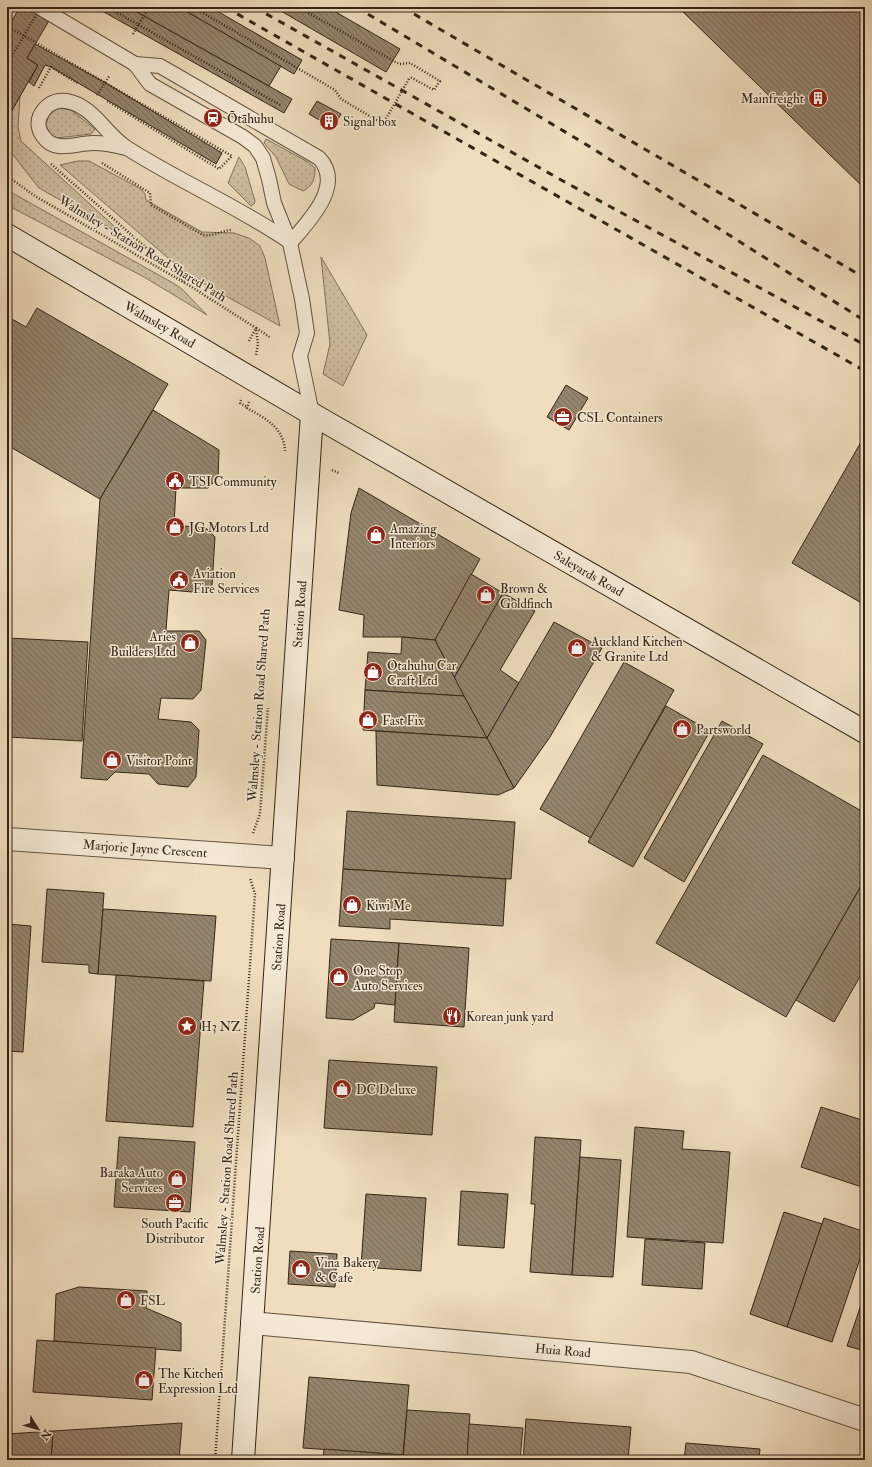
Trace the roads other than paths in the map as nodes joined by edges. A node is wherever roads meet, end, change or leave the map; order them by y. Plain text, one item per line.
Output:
1 (40, 7) edge
2 (135, 64) junction
3 (126, 148) junction
4 (7, 235) edge
5 (290, 243) junction
6 (312, 414) junction
7 (865, 732) edge
8 (7, 839) edge
9 (284, 858) junction
10 (252, 1323) junction
11 (865, 1420) edge
12 (243, 1460) edge

1 - 2 lane
2 - 5 lane
2 - 5 lane
3 - 3 lane
3 - 5 lane
4 - 6 street, Walmsley Road
5 - 6 lane
6 - 7 street, Saleyards Road
6 - 9 street, Station Road
8 - 9 street, Marjorie Jayne Crescent
9 - 10 street, Station Road
10 - 11 street, Huia Road
10 - 12 street, Station Road

